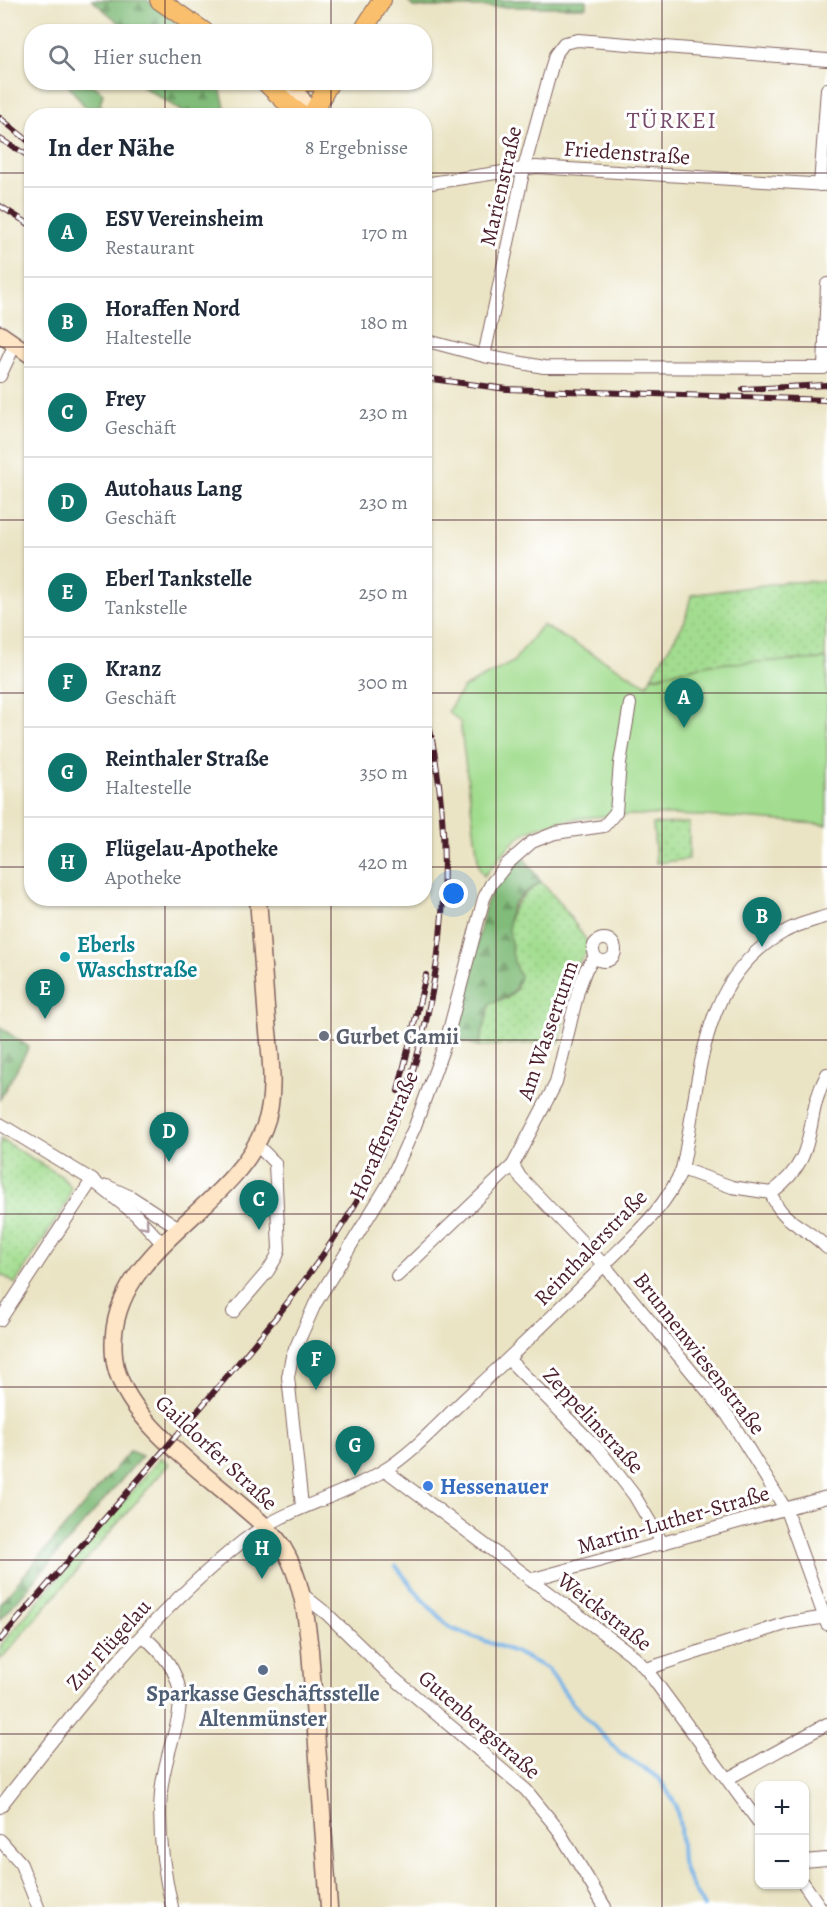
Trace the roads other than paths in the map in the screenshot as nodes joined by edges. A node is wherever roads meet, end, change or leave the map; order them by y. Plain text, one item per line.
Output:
1 (159, 0) edge
2 (382, 0) edge
3 (194, 24) edge
4 (367, 24) edge
5 (827, 60) edge
6 (827, 89) edge
7 (273, 90) edge
8 (291, 90) edge
9 (325, 90) edge
10 (292, 108) edge
11 (305, 108) edge
12 (313, 108) edge
13 (524, 168) junction
14 (432, 183) edge
15 (824, 185) edge
16 (827, 284) edge
17 (0, 334) edge
18 (432, 342) edge
19 (15, 344) junction
20 (24, 350) edge
21 (484, 356) junction
22 (0, 376) edge
23 (630, 704) dead end
24 (259, 906) edge
25 (827, 916) edge
26 (595, 957) dead end
27 (827, 1074) edge
28 (0, 1124) edge
29 (256, 1144) junction
30 (513, 1166) junction
31 (682, 1169) junction
32 (92, 1180) junction
33 (771, 1192) junction
34 (179, 1228) junction
35 (163, 1244) junction
36 (827, 1248) edge
37 (604, 1265) junction
38 (398, 1276) dead end
39 (233, 1312) dead end
40 (0, 1320) edge
41 (508, 1359) junction
42 (385, 1470) junction
43 (827, 1497) edge
44 (302, 1506) junction
45 (786, 1510) junction
46 (263, 1525) junction
47 (663, 1544) junction
48 (530, 1580) junction
49 (302, 1594) junction
50 (826, 1619) edge
51 (143, 1636) junction
52 (646, 1669) junction
53 (827, 1724) edge
54 (727, 1779) junction
55 (0, 1807) edge
56 (755, 1818) edge
57 (0, 1840) edge
58 (827, 1858) edge
59 (809, 1860) edge
60 (807, 1889) edge
61 (38, 1907) edge
62 (172, 1907) edge
63 (329, 1907) edge
64 (605, 1907) edge
65 (820, 1907) edge

1 - 3 main road
2 - 4 main road
5 - 13 street, Marienstraße
6 - 15 street
7 - 10 main road
8 - 11 main road
9 - 12 main road
13 - 14 street, Friedenstraße
13 - 15 street, Friedenstraße
13 - 21 street, Marienstraße
16 - 21 street
17 - 19 main road
18 - 21 street
19 - 20 main road
19 - 22 street
23 - 44 street, Horaffenstraße
24 - 29 main road, Gaildorfer Straße
25 - 31 street, Reinthalerstraße
26 - 30 street, Am Wasserturm
27 - 33 street
28 - 32 street
29 - 34 main road, Gaildorfer Straße
29 - 39 street
30 - 37 street, Brunnenwiesenstraße
30 - 38 street, Am Wasserturm
31 - 33 street
31 - 37 street, Reinthalerstraße
32 - 34 street
32 -> 35 street
32 - 40 street
33 - 36 street
34 - 35 main road, Gaildorfer Straße
35 - 46 main road, Gaildorfer Straße
37 - 41 street, Reinthalerstraße
37 - 45 street, Brunnenwiesenstraße
41 - 42 street, Reinthalerstraße
41 - 47 street, Zeppelinstraße
42 - 44 street, Reinthalerstraße
42 - 48 street, Weickstraße
43 - 45 street, Martin-Luther-Straße
44 - 46 street, Reinthalerstraße
45 - 47 street, Martin-Luther-Straße
45 - 50 street, Brunnenwiesenstraße
46 - 49 main road, Gaildorfer Straße
46 - 51 street, Zur Flügelau
47 - 48 street, Martin-Luther-Straße
48 - 52 street, Weickstraße
49 - 63 main road, Gaildorfer Straße
49 - 64 street, Gutenbergstraße
50 - 52 street
51 - 55 street, Zur Flügelau
51 - 62 street
52 - 54 street, Weickstraße
53 - 54 street
54 - 56 street, Weickstraße
57 - 61 street
58 - 59 street
60 - 65 street

